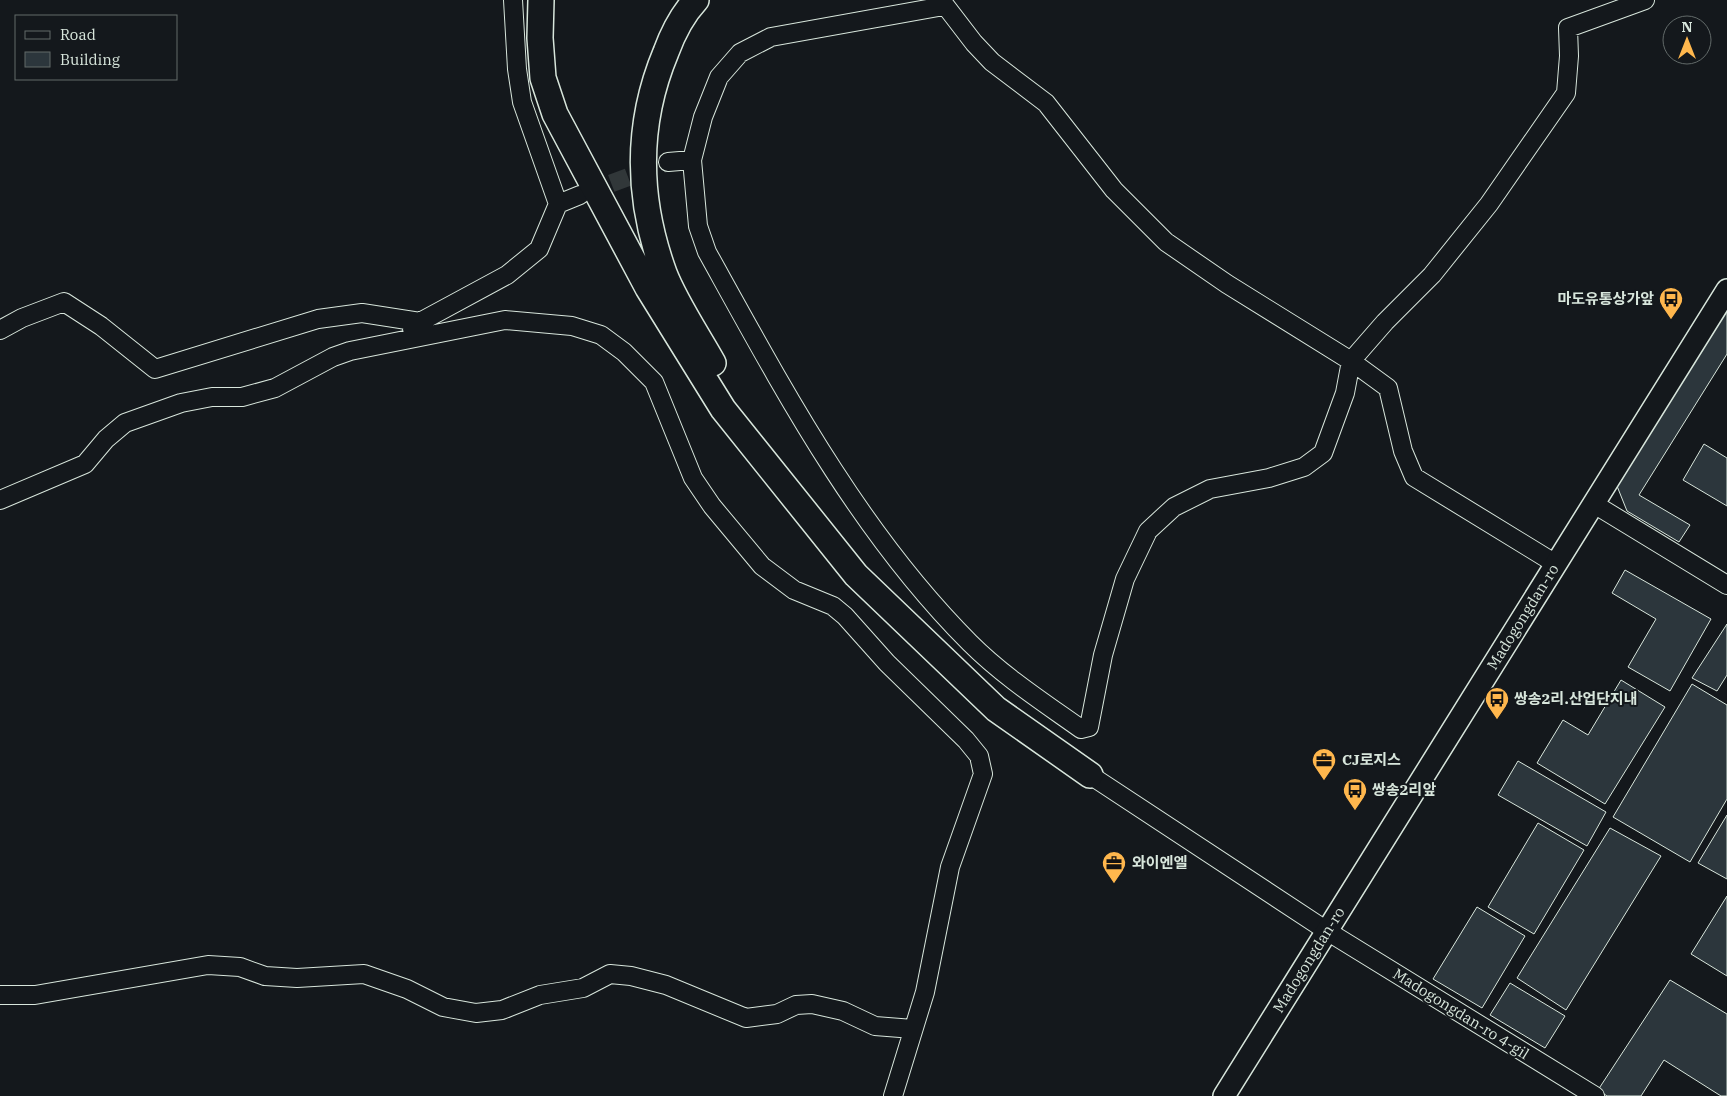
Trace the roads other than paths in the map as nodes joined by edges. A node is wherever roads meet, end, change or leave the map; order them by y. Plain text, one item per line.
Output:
1 (513, 0) edge
2 (541, 0) edge
3 (696, 0) edge
4 (1645, 0) edge
5 (942, 3) edge
6 (692, 160) junction
7 (668, 162) tunnel mouth
8 (580, 195) tunnel mouth
9 (558, 204) junction
10 (1727, 290) edge
11 (420, 322) junction
12 (0, 330) edge
13 (394, 344) junction
14 (1351, 361) junction
15 (0, 500) edge
16 (1594, 504) junction
17 (1556, 564) junction
18 (1727, 585) edge
19 (1090, 775) junction
20 (1327, 931) junction
21 (0, 995) edge
22 (913, 1028) junction
23 (893, 1096) edge
24 (1224, 1096) edge
25 (1595, 1096) edge

1 - 9 street
2 - 19 highway
3 - 19 highway
4 - 14 street
5 - 6 street
5 - 14 street
6 - 7 street
6 - 14 street
8 - 9 street
9 - 11 street
10 - 16 main road, Madogongdan-ro
11 - 12 street
11 - 13 street
13 - 15 street
13 - 22 street
14 - 17 street
16 - 17 main road, Madogongdan-ro
16 - 18 street
17 - 20 main road, Madogongdan-ro
19 - 20 street, Madogongdan-ro 4-gil
20 - 24 main road, Madogongdan-ro
20 - 25 street, Madogongdan-ro 4-gil
21 - 22 street
22 - 23 street

